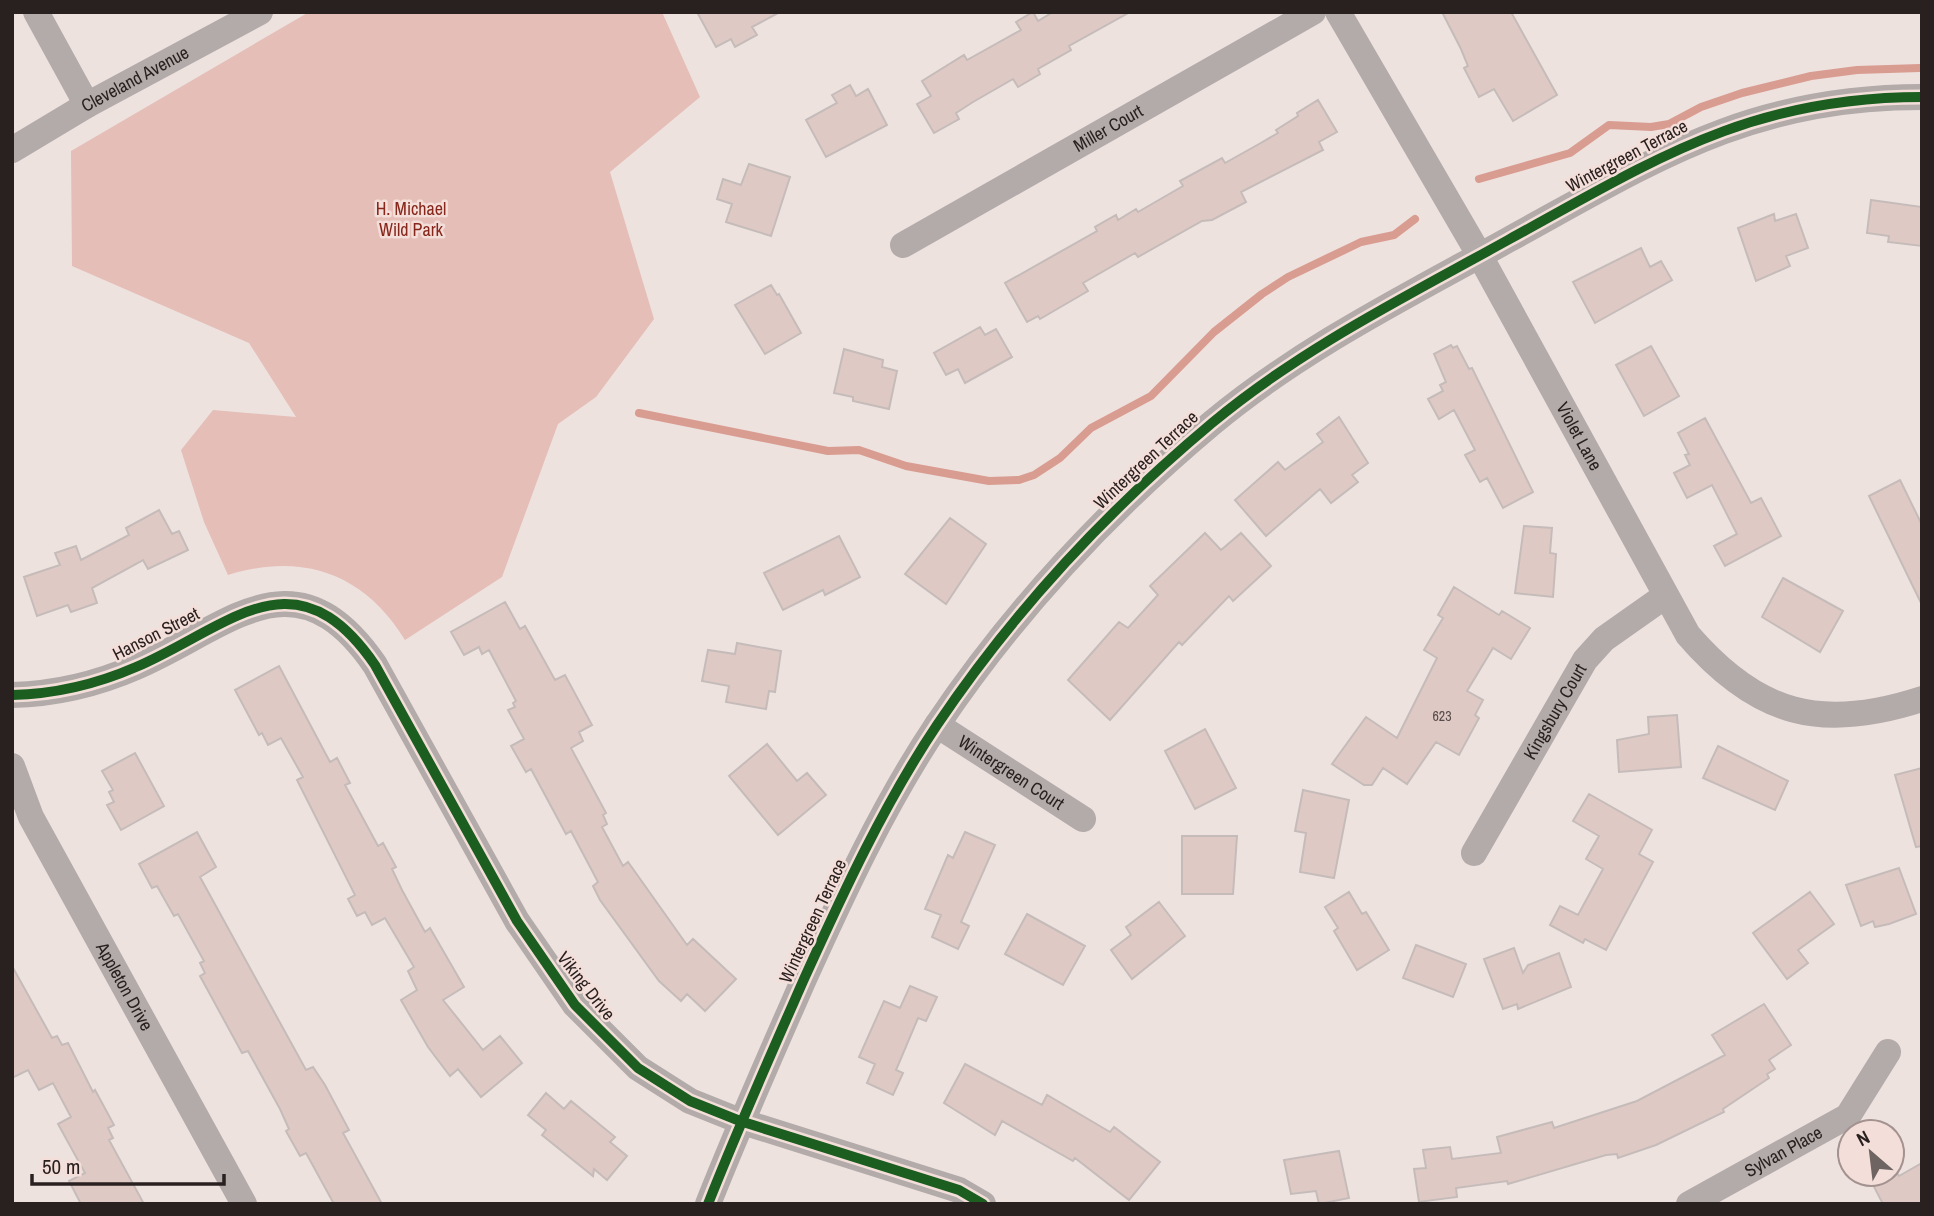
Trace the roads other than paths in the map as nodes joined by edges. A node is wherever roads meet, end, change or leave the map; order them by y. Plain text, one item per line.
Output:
1 (36, 12) edge
2 (260, 12) edge
3 (1313, 12) edge
4 (1338, 12) edge
5 (1922, 96) edge
6 (87, 105) junction
7 (12, 150) edge
8 (903, 245) dead end
9 (1480, 256) junction
10 (1665, 596) junction
11 (315, 609) joint
12 (12, 695) edge
13 (1922, 699) edge
14 (937, 725) junction
15 (12, 766) edge
16 (1083, 820) dead end
17 (1474, 853) dead end
18 (1888, 1052) dead end
19 (740, 1121) junction
20 (244, 1204) edge
21 (708, 1204) edge
22 (984, 1204) edge
23 (1689, 1204) edge

1 - 6 street
2 - 6 street, Cleveland Avenue
3 - 8 street, Miller Court
4 - 9 street, Violet Lane
5 - 9 street, Wintergreen Terrace
6 - 7 street, Cleveland Avenue
9 - 10 street, Violet Lane
9 - 14 street, Wintergreen Terrace
10 - 13 street, Violet Lane
10 - 17 street, Kingsbury Court
11 - 12 street, Hanson Street
11 - 19 street, Viking Drive
14 - 16 street, Wintergreen Court
14 - 19 street, Wintergreen Terrace
15 - 20 street, Appleton Drive
18 - 23 street, Sylvan Place
19 - 21 street, Wintergreen Terrace
19 - 22 street, Viking Drive

